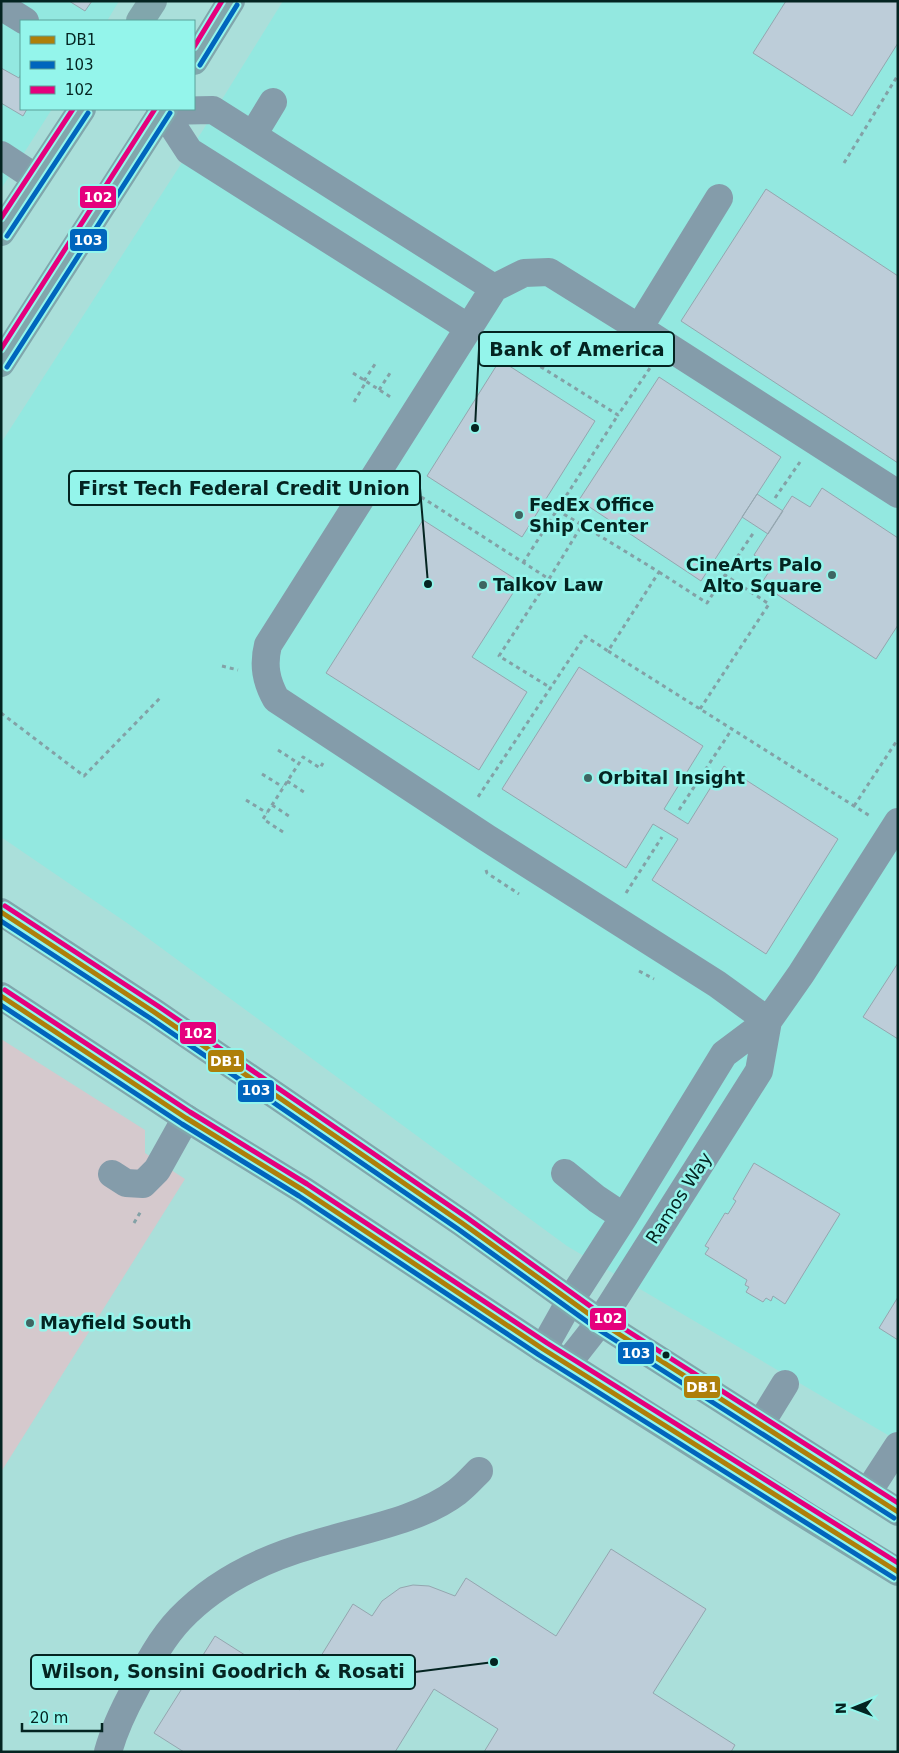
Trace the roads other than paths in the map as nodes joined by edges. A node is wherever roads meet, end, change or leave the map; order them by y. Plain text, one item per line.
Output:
1 (153, 1) edge
2 (231, 1) edge
3 (1, 6) edge
4 (23, 20) edge
5 (141, 20) edge
6 (195, 59) edge
7 (273, 102) dead end
8 (81, 110) edge
9 (161, 110) edge
10 (163, 110) edge
11 (195, 110) edge
12 (253, 135) junction
13 (1, 155) edge
14 (36, 178) junction
15 (719, 198) dead end
16 (1, 232) edge
17 (494, 288) junction
18 (470, 326) junction
19 (639, 328) junction
20 (1, 363) edge
21 (898, 494) edge
22 (895, 826) edge
23 (1, 912) edge
24 (1, 996) edge
25 (768, 1021) junction
26 (186, 1118) junction
27 (565, 1173) dead end
28 (112, 1174) dead end
29 (624, 1217) junction
30 (570, 1301) junction
31 (600, 1322) junction
32 (543, 1349) junction
33 (567, 1364) junction
34 (785, 1384) dead end
35 (761, 1424) junction
36 (898, 1446) edge
37 (479, 1471) dead end
38 (868, 1492) junction
39 (898, 1512) edge
40 (898, 1572) edge
41 (108, 1752) edge

1 - 5 main road
2 - 6 main road
3 - 4 street
7 - 12 street
8 - 14 main road
9 - 20 main road
10 - 18 street
11 - 12 street
12 - 17 street
13 - 14 street
14 - 16 main road
15 - 19 street
17 - 18 street
17 - 19 street
18 - 25 street
19 - 21 street
22 - 25 street, Ramos Way
23 - 30 main road
24 - 26 main road
25 - 29 street, Ramos Way
25 - 31 street, Ramos Way
26 - 28 street
26 - 32 main road
27 - 29 street
29 - 30 street, Ramos Way
30 - 31 main road
30 - 32 street, Ramos Way
31 - 33 street, Ramos Way
31 - 35 main road
32 - 33 main road
33 - 40 main road
34 - 35 street
35 - 38 main road
36 - 38 street
37 - 41 street
38 - 39 main road

